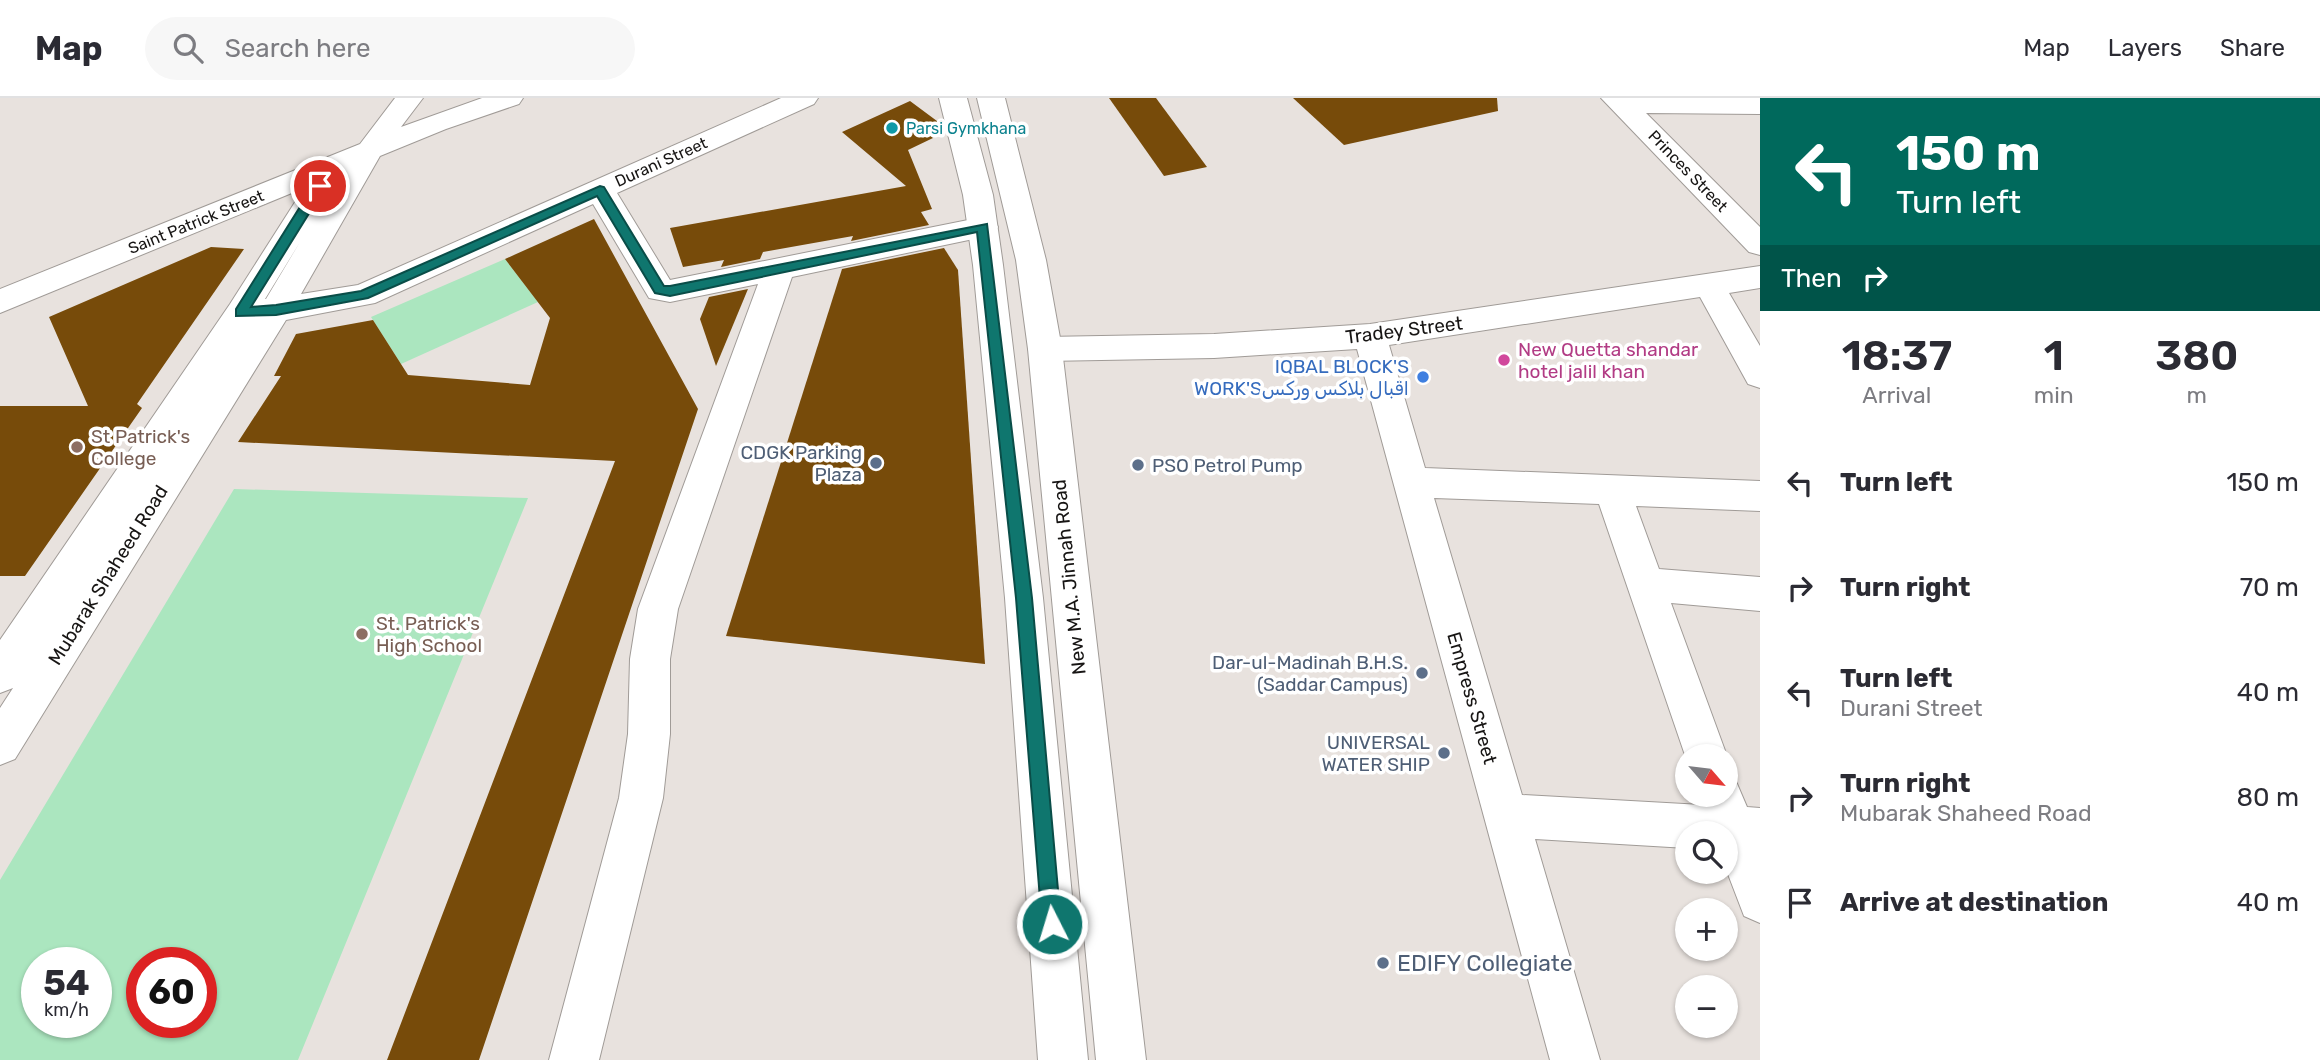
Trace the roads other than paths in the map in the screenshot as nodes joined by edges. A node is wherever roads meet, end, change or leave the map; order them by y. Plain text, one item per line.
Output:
1 (409, 98) edge
2 (486, 98) edge
3 (509, 98) edge
4 (804, 98) edge
5 (953, 98) edge
6 (991, 98) edge
7 (1619, 102) edge
8 (1760, 106) edge
9 (436, 123) junction
10 (368, 153) junction
11 (332, 167) junction
12 (600, 190) junction
13 (990, 213) junction
14 (215, 215) junction
15 (283, 242) junction
16 (1760, 245) edge
17 (779, 270) junction
18 (1760, 277) edge
19 (1709, 286) junction
20 (0, 302) edge
21 (276, 310) junction
22 (241, 312) junction
23 (1370, 336) junction
24 (1045, 349) junction
25 (1760, 375) edge
26 (1411, 482) junction
27 (1612, 490) junction
28 (1760, 496) edge
29 (1646, 584) junction
30 (1760, 594) edge
31 (0, 674) edge
32 (0, 744) edge
33 (1702, 744) edge
34 (1506, 816) junction
35 (1737, 818) edge
36 (1760, 900) edge
37 (574, 1060) edge
38 (1063, 1060) edge
39 (1121, 1060) edge
40 (1575, 1060) edge

1 - 10 street, Mubarak Shaheed Road
2 - 9 street
3 - 9 street, Saint Patrick Street
4 - 12 street, Durani Street
5 - 13 street, New M.A. Jinnah Road
6 - 13 street, New M.A. Jinnah Road
7 - 8 street
7 - 16 street, Princes Street
9 - 10 street, Saint Patrick Street
10 - 11 street, Saint Patrick Street
10 - 21 street, Mubarak Shaheed Road
11 - 14 street, Saint Patrick Street
11 - 15 street, Mubarak Shaheed Road
12 - 17 street
12 - 21 street, Durani Street
13 - 17 street
13 - 24 street, New M.A. Jinnah Road
13 - 38 street, New M.A. Jinnah Road
14 - 15 street
14 - 20 street, Saint Patrick Street
15 - 22 street, Mubarak Shaheed Road
17 - 37 street
18 - 19 street, Tradey Street
19 - 23 street, Tradey Street
19 - 25 street
21 - 22 street, Durani Street
21 - 32 street, Mubarak Shaheed Road
22 - 31 street, Mubarak Shaheed Road
23 - 24 street, Tradey Street
23 - 26 street, Empress Street
24 - 39 street, New M.A. Jinnah Road
26 - 27 street
26 - 34 street, Empress Street
27 - 28 street
27 - 29 street
29 - 30 street
29 - 33 street
34 - 35 street
34 - 40 street, Empress Street
35 - 36 street

